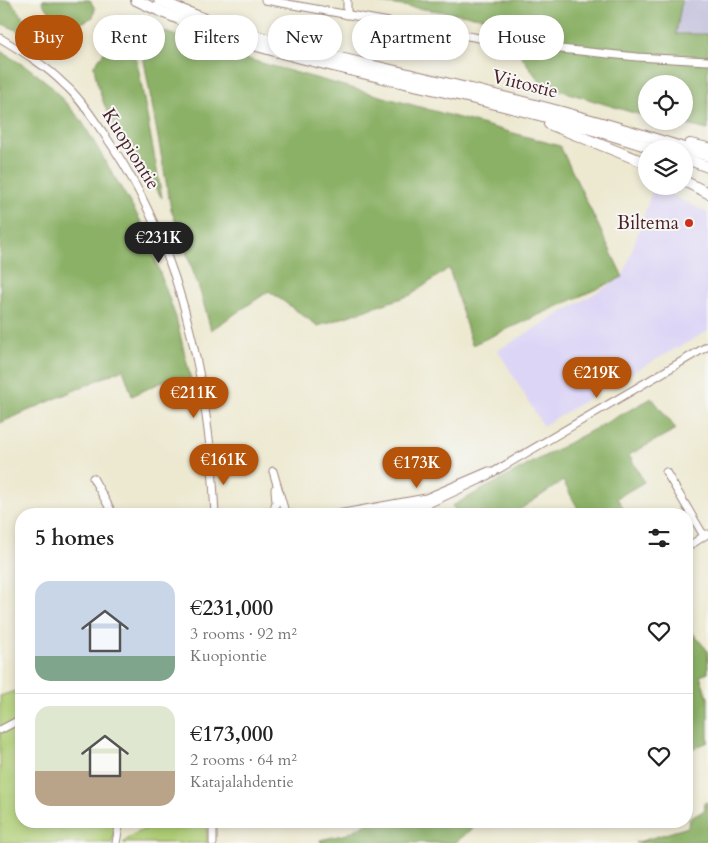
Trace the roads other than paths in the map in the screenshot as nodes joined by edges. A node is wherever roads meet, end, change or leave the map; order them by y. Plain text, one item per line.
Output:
1 (136, 0) edge
2 (159, 0) edge
3 (265, 0) edge
4 (346, 0) edge
5 (347, 15) junction
6 (0, 38) edge
7 (708, 61) edge
8 (489, 103) junction
9 (626, 129) junction
10 (638, 144) edge
11 (708, 148) edge
12 (708, 156) edge
13 (638, 160) edge
14 (693, 161) edge
15 (708, 167) edge
16 (693, 185) edge
17 (708, 192) edge
18 (708, 346) edge
19 (210, 460) junction
20 (666, 472) dead end
21 (93, 478) dead end
22 (110, 508) edge
23 (211, 508) edge
24 (214, 508) edge
25 (274, 508) edge
26 (284, 508) edge
27 (408, 508) edge
28 (689, 508) edge
29 (693, 514) edge
30 (706, 534) edge
31 (693, 543) edge
32 (15, 722) edge
33 (0, 730) edge
34 (119, 828) edge
35 (213, 828) edge
36 (116, 843) edge
37 (213, 843) edge

1 - 8 highway, Viitostie
2 - 9 highway, Viitostie
3 - 5 street
4 - 5 street
5 - 7 street
6 - 19 street, Kuopiontie
8 - 10 highway, Viitostie
8 - 13 highway
9 - 11 highway
9 - 12 highway, Viitostie
14 - 15 highway
16 - 17 highway
18 - 27 street
19 - 23 street, Kuopiontie
19 - 24 street, Kuopiontie
20 - 28 street
21 - 22 street
25 - 26 street
29 - 30 street
30 - 31 street
32 - 33 street
34 - 36 street
35 - 37 street

